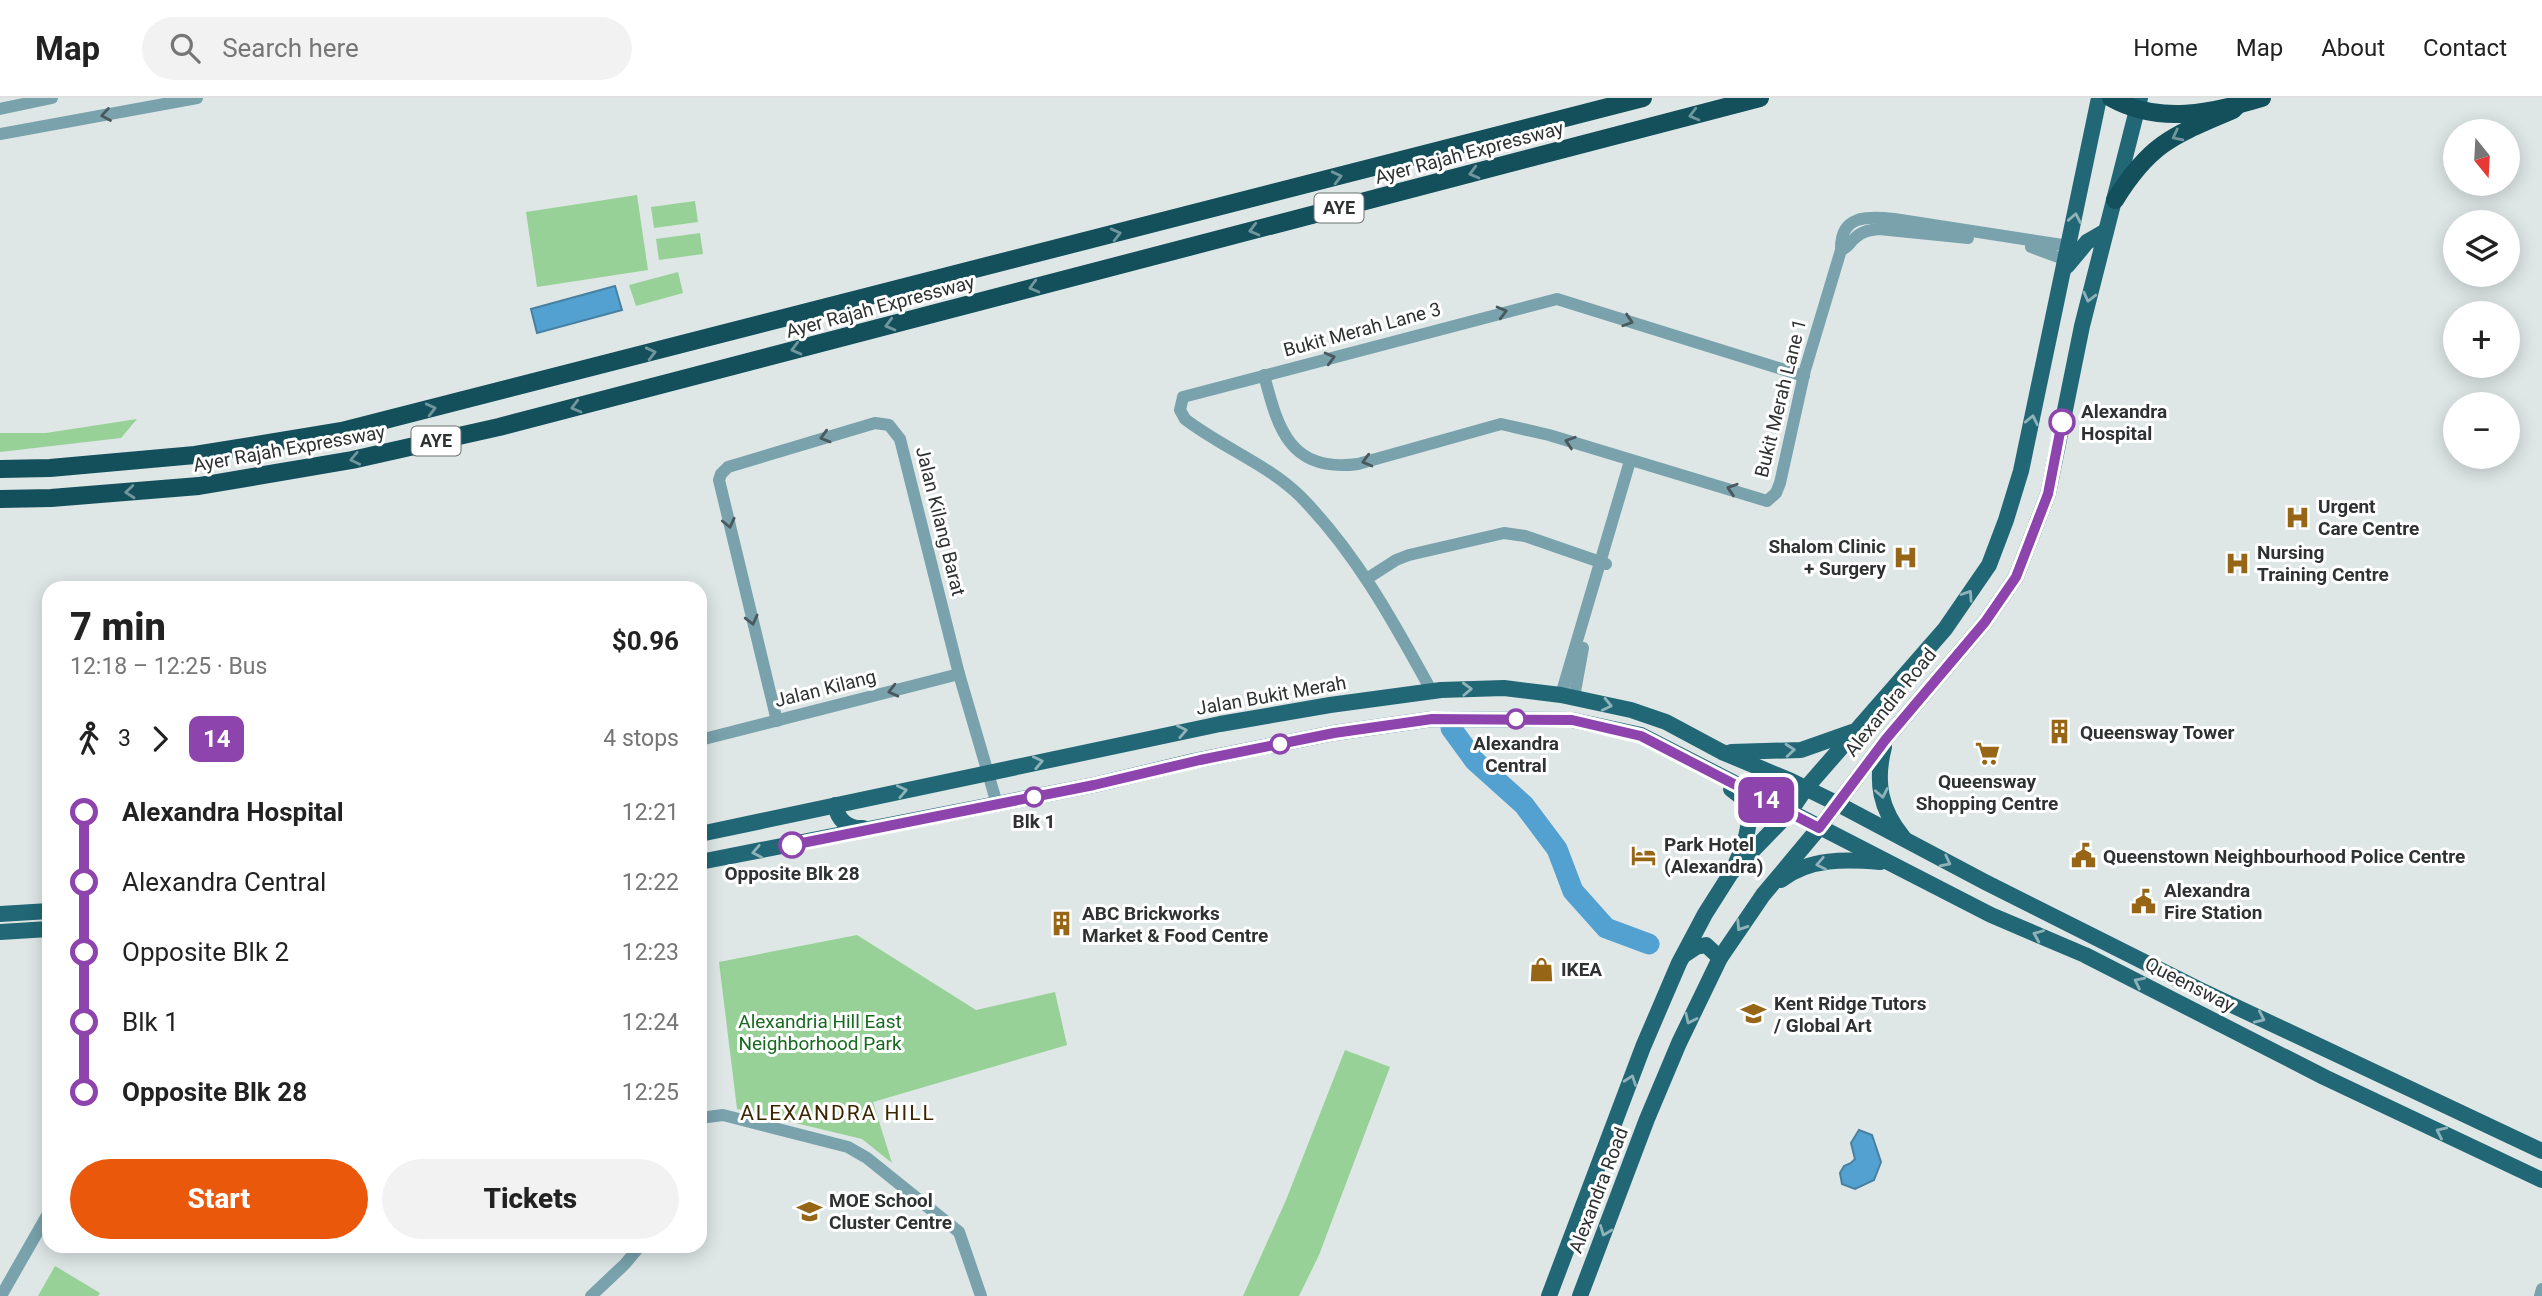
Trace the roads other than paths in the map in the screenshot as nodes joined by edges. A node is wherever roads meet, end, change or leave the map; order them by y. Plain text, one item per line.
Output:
1 (52, 98) edge
2 (197, 98) edge
3 (1643, 98) edge
4 (1760, 98) edge
5 (2099, 98) edge
6 (2111, 98) edge
7 (2262, 98) edge
8 (2139, 104) edge
9 (2238, 106) junction
10 (0, 109) edge
11 (0, 134) edge
12 (2115, 200) junction
13 (2106, 231) junction
14 (2067, 258) junction
15 (1264, 375) junction
16 (1804, 376) junction
17 (1633, 462) junction
18 (0, 469) edge
19 (0, 499) edge
20 (1603, 563) junction
21 (1368, 578) junction
22 (959, 674) junction
23 (1431, 690) junction
24 (1567, 696) junction
25 (1291, 711) junction
26 (777, 720) junction
27 (1855, 732) junction
28 (707, 738) edge
29 (1886, 739) junction
30 (1296, 741) junction
31 (1722, 752) junction
32 (989, 773) junction
33 (1710, 773) junction
34 (1806, 788) junction
35 (1836, 803) junction
36 (997, 804) junction
37 (835, 805) junction
38 (1789, 813) junction
39 (876, 828) junction
40 (1819, 828) junction
41 (707, 832) edge
42 (1906, 841) junction
43 (707, 861) edge
44 (1888, 863) junction
45 (1731, 873) junction
46 (1763, 895) junction
47 (42, 911) edge
48 (0, 914) edge
49 (42, 929) edge
50 (0, 932) edge
51 (1684, 955) junction
52 (1720, 958) junction
53 (707, 1117) edge
54 (2512, 1137) junction
55 (2539, 1150) edge
56 (2502, 1161) junction
57 (2526, 1173) junction
58 (2542, 1180) edge
59 (42, 1224) edge
60 (634, 1253) edge
61 (2542, 1289) edge
62 (2, 1292) edge
63 (591, 1296) edge
64 (981, 1296) edge
65 (1549, 1296) edge
66 (1580, 1296) edge
67 (2540, 1296) edge

1 - 10 street
2 -> 11 street
18 -> 3 highway, Ayer Rajah Expressway / AYE
4 -> 19 highway, Ayer Rajah Expressway / AYE
14 -> 5 main road, Alexandra Road
6 - 8 highway
7 - 9 highway
8 - 9 highway
8 - 12 main road, Alexandra Road
9 -> 12 highway
12 - 13 main road, Alexandra Road
13 - 14 main road
13 -> 29 main road, Alexandra Road
14 - 16 street, Bukit Merah Lane 1
27 -> 14 main road, Alexandra Road
15 -> 16 street, Bukit Merah Lane 3
17 -> 15 street, Bukit Merah Lane 3
15 - 21 street
16 -> 17 street, Bukit Merah Lane 1
17 - 20 street
20 - 21 street
20 - 24 street
21 - 23 street
22 -> 26 street, Jalan Kilang
22 -> 26 street, Jalan Kilang Barat
22 - 32 street, Jalan Kilang Barat
23 -> 24 main road, Jalan Bukit Merah
23 - 25 main road, Jalan Bukit Merah
24 -> 31 main road, Jalan Bukit Merah
25 - 30 main road
32 -> 25 main road, Jalan Bukit Merah
26 - 28 street, Jalan Kilang
31 -> 27 main road
27 - 34 main road, Alexandra Road
29 - 35 main road, Alexandra Road
29 -> 42 main road
30 - 33 main road
30 - 36 main road
31 - 34 main road, Jalan Bukit Merah
32 - 36 street, Jalan Kilang Barat
37 -> 32 main road, Jalan Bukit Merah
33 - 38 main road
33 - 45 main road
34 - 35 main road, Jalan Bukit Merah
34 - 38 main road, Alexandra Road
35 - 40 main road, Alexandra Road
35 - 42 main road, Queensway
36 - 39 main road
37 - 39 main road
37 - 41 main road, Jalan Bukit Merah
38 - 40 main road
38 - 45 main road, Alexandra Road
39 -> 43 main road
40 - 44 main road, Queensway
40 - 46 main road, Alexandra Road
42 -> 54 main road, Queensway
44 -> 46 main road
56 -> 44 main road, Queensway
45 - 51 main road, Alexandra Road
46 -> 52 main road, Alexandra Road
47 - 48 main road
49 - 50 main road
51 - 52 main road
65 -> 51 main road, Alexandra Road
52 -> 66 main road, Alexandra Road
53 - 64 street
54 - 55 main road, Queensway
54 - 56 main road
55 - 57 main road
56 - 57 main road, Queensway
57 - 58 main road, Queensway
59 - 62 street
60 - 63 street
61 - 67 street

